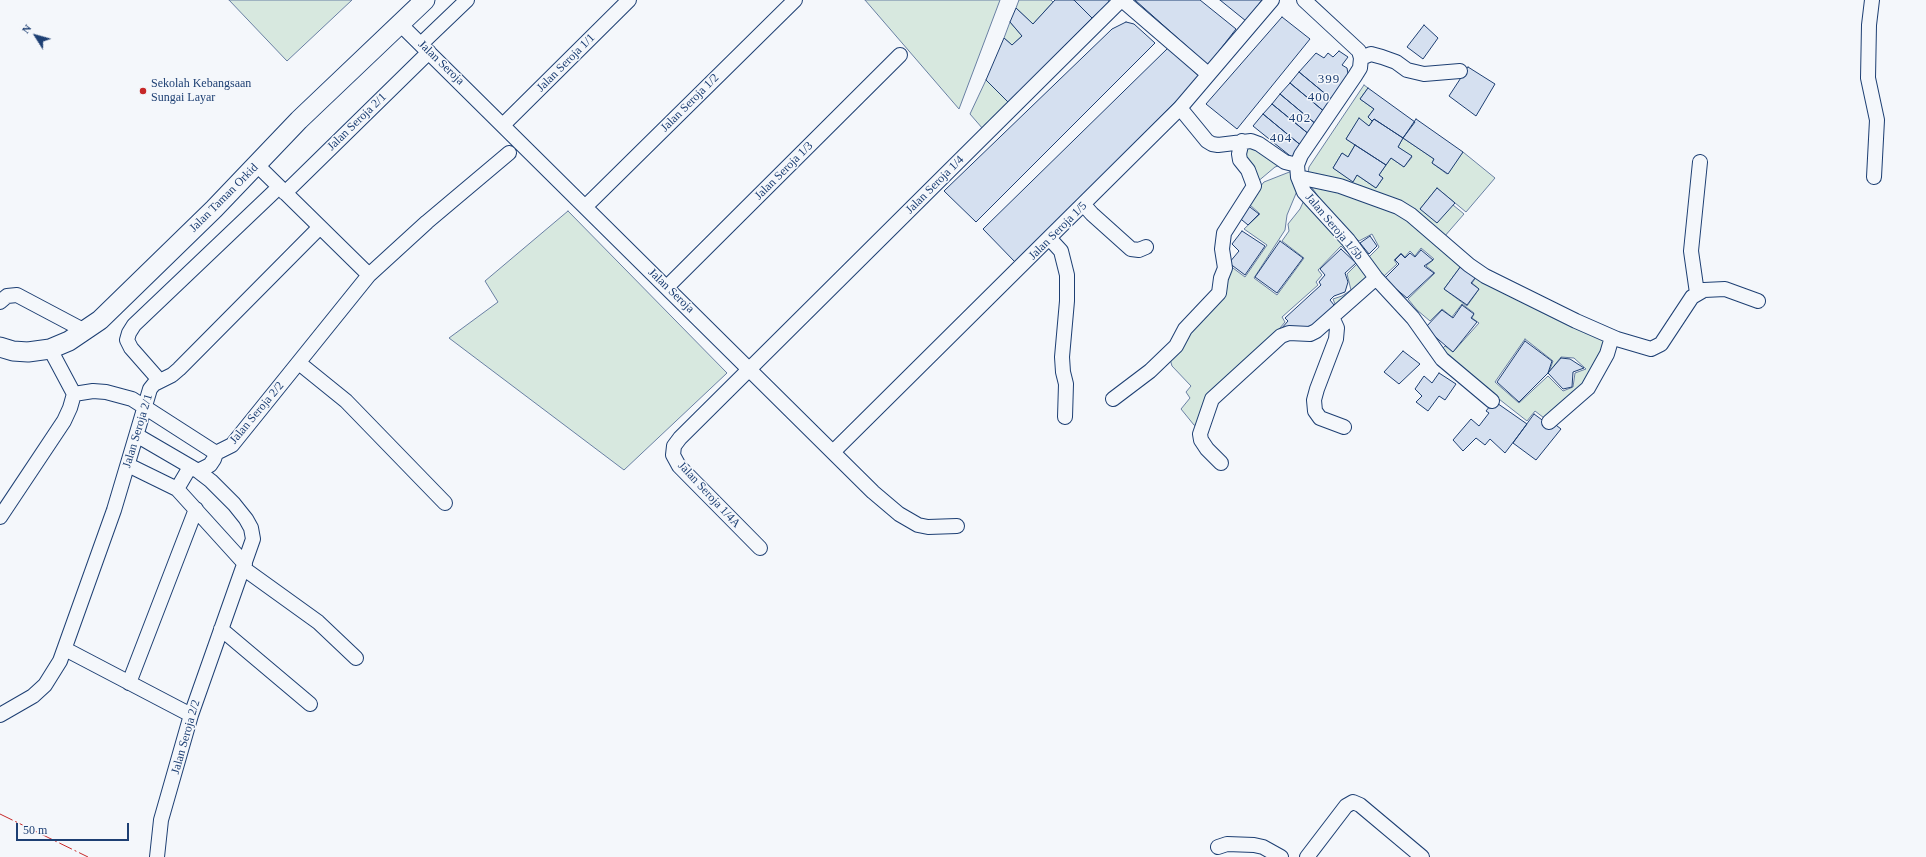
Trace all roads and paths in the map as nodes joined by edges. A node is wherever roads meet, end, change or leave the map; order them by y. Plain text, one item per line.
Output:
1 (425, 0) edge
2 (467, 0) edge
3 (630, 0) edge
4 (795, 0) edge
5 (1121, 0) edge
6 (1272, 0) edge
7 (1304, 0) edge
8 (1872, 0) edge
9 (400, 24) junction
10 (425, 48) junction
11 (900, 55) dead end
12 (1361, 58) junction
13 (1460, 71) dead end
14 (1208, 74) junction
15 (1180, 108) junction
16 (503, 125) junction
17 (1242, 142) junction
18 (509, 153) dead end
19 (1700, 162) dead end
20 (257, 165) junction
21 (1297, 171) junction
22 (1874, 177) dead end
23 (282, 190) junction
24 (1084, 205) junction
25 (585, 207) junction
26 (320, 227) junction
27 (1050, 239) junction
28 (1146, 247) dead end
29 (369, 276) junction
30 (1376, 278) junction
31 (667, 287) junction
32 (1697, 293) junction
33 (1758, 301) dead end
34 (0, 302) edge
35 (1332, 317) junction
36 (85, 331) junction
37 (1612, 337) junction
38 (1, 349) edge
39 (50, 349) junction
40 (299, 363) junction
41 (749, 369) junction
42 (160, 381) junction
43 (74, 394) junction
44 (1113, 400) dead end
45 (1492, 401) dead end
46 (145, 406) junction
47 (1065, 417) dead end
48 (1549, 422) dead end
49 (1344, 427) dead end
50 (138, 436) junction
51 (833, 452) junction
52 (216, 453) junction
53 (1221, 463) dead end
54 (128, 465) junction
55 (194, 469) junction
56 (176, 489) junction
57 (445, 503) dead end
58 (196, 509) junction
59 (0, 518) edge
60 (957, 526) dead end
61 (760, 548) dead end
62 (244, 566) junction
63 (221, 629) junction
64 (64, 649) junction
65 (356, 658) dead end
66 (129, 683) junction
67 (310, 704) dead end
68 (191, 714) junction
69 (0, 715) edge
70 (1218, 847) dead end
71 (157, 857) edge
72 (1281, 857) edge
73 (1307, 857) edge
74 (1422, 857) edge

1 - 9 main road, Jalan Taman Orkid
2 - 10 street, Jalan Seroja 2/1
3 - 16 street, Jalan Seroja 1/1
4 - 25 street, Jalan Seroja 1/2
5 - 14 street
5 - 41 street, Jalan Seroja 1/4
6 - 14 street, Jalan Seroja 1/5
7 - 12 street
8 - 22 street
9 - 10 street, Jalan Seroja
9 - 20 main road, Jalan Taman Orkid
10 - 16 street, Jalan Seroja
10 - 23 street, Jalan Seroja 2/1
11 - 31 street, Jalan Seroja 1/3
12 - 13 street
12 - 21 street
14 - 15 street, Jalan Seroja 1/5
15 - 17 street
15 - 24 street, Jalan Seroja 1/5
16 - 25 street, Jalan Seroja
17 - 21 street
17 - 44 street
18 - 29 street, Jalan Seroja 2/2
19 - 32 street
20 - 23 street
20 - 36 main road, Jalan Taman Orkid
21 - 30 street, Jalan Seroja 1/5b
21 - 37 street
23 - 26 street
23 - 42 street, Jalan Seroja 2/1
24 - 27 street, Jalan Seroja 1/5
24 - 28 street
25 - 31 street, Jalan Seroja
26 - 29 street
26 - 42 street
27 - 47 street
27 - 51 street, Jalan Seroja 1/5
29 - 40 street, Jalan Seroja 2/2
30 - 35 street
30 - 45 street, Jalan Seroja 1/5b
31 - 41 street, Jalan Seroja
32 - 33 street
32 - 37 street
34 - 36 street
35 - 49 street
35 - 53 street
36 - 39 main road, Jalan Taman Orkid
37 - 48 street
38 - 39 main road, Jalan Taman Orkid
39 - 43 street
40 - 52 street, Jalan Seroja 2/2
40 - 57 street
41 - 51 street, Jalan Seroja
41 - 61 street, Jalan Seroja 1/4A
42 - 46 street, Jalan Seroja 2/1
43 - 46 street
43 - 59 street
46 - 50 street, Jalan Seroja 2/1
46 - 52 street
50 - 54 street, Jalan Seroja 2/1
50 - 55 street
51 - 60 street, Jalan Seroja
52 - 55 street, Jalan Seroja 2/2
54 - 56 street
54 - 64 street, Jalan Seroja 2/1
55 - 56 street
55 - 62 street, Jalan Seroja 2/2
56 - 58 street
58 - 62 street
58 - 66 street
62 - 63 street, Jalan Seroja 2/2
62 - 65 street
63 - 67 street
63 - 68 street, Jalan Seroja 2/2
64 - 66 street
64 - 69 street, Jalan Seroja 2/1
66 - 68 street
68 - 71 street, Jalan Seroja 2/2
70 - 72 street
73 - 74 street

